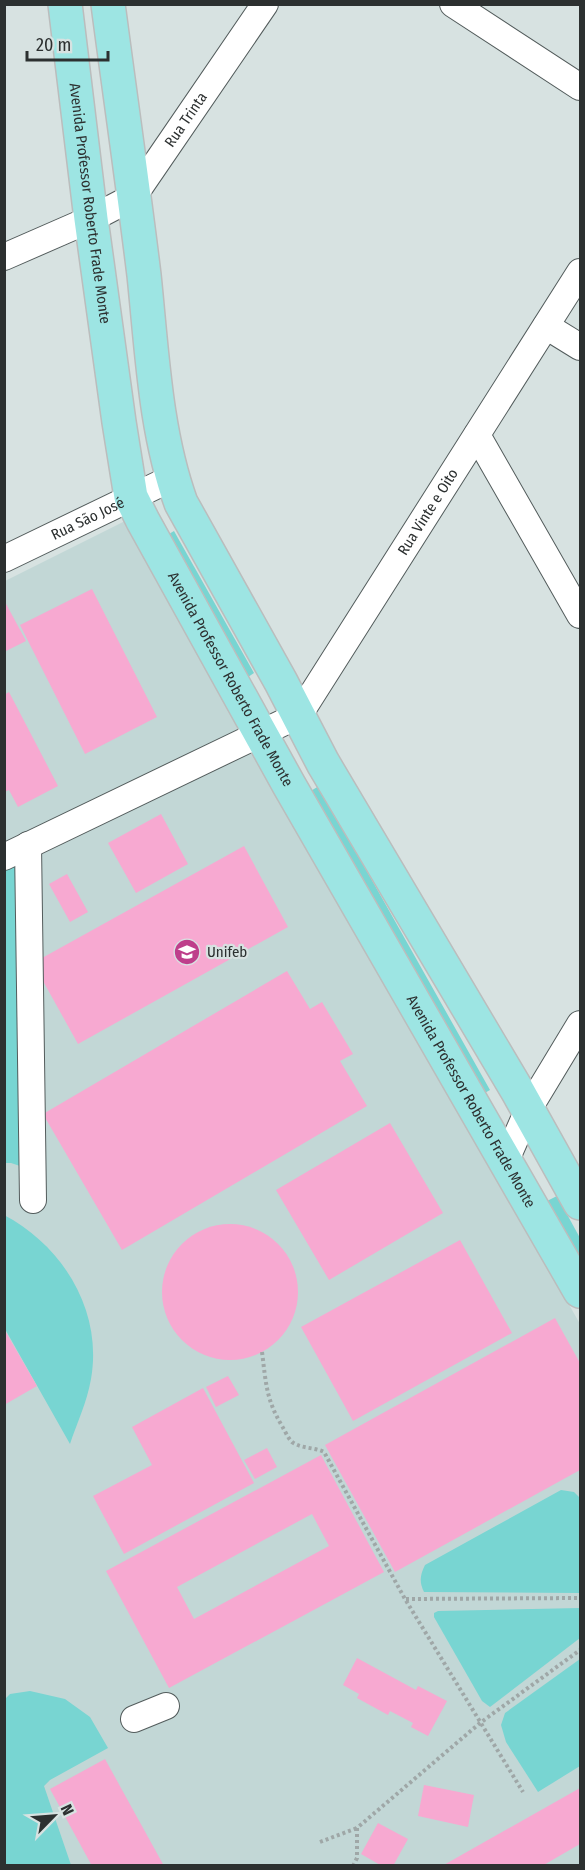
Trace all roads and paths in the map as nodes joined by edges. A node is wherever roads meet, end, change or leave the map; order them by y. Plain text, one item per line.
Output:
1 (64, 4) edge
2 (108, 4) edge
3 (265, 4) edge
4 (453, 4) edge
5 (580, 87) edge
6 (133, 197) junction
7 (91, 219) junction
8 (4, 257) edge
9 (580, 272) edge
10 (546, 326) junction
11 (580, 348) edge
12 (477, 435) junction
13 (172, 478) junction
14 (131, 497) junction
15 (4, 559) edge
16 (580, 615) edge
17 (299, 715) junction
18 (261, 734) junction
19 (28, 845) junction
20 (4, 857) edge
21 (577, 1039) edge
22 (528, 1110) junction
23 (506, 1160) junction
24 (33, 1200) dead end
25 (580, 1200) edge
26 (580, 1291) edge
27 (262, 1352) dead end
28 (580, 1598) edge
29 (405, 1599) junction
30 (580, 1650) edge
31 (166, 1706) dead end
32 (134, 1719) dead end
33 (480, 1723) junction
34 (523, 1792) dead end
35 (357, 1828) junction
36 (320, 1842) dead end
37 (354, 1866) edge

1 - 7 main road, Avenida Professor Roberto Frade Monte
2 - 6 main road
3 - 6 street, Rua Trinta
4 - 5 street
6 - 7 street, Rua Trinta
6 - 13 main road
7 - 8 street, Rua Trinta
7 - 14 main road, Avenida Professor Roberto Frade Monte
9 - 10 street, Rua Vinte e Oito
10 - 11 street
10 - 12 street, Rua Vinte e Oito
12 - 16 street
12 - 17 street, Rua Vinte e Oito
13 - 14 street, Rua São José
13 - 17 main road
14 - 15 street, Rua São José
14 - 18 main road, Avenida Professor Roberto Frade Monte
17 - 18 street
17 - 22 main road
18 - 19 street
18 - 23 main road, Avenida Professor Roberto Frade Monte
19 - 20 street
19 - 24 street
21 - 22 street
22 - 23 street
22 - 25 main road
23 - 26 main road, Avenida Professor Roberto Frade Monte
27 - 29 path
28 - 29 path
29 - 33 path
30 - 33 path
31 - 32 street
33 - 34 path
33 - 35 path
35 - 36 path
35 - 37 path

